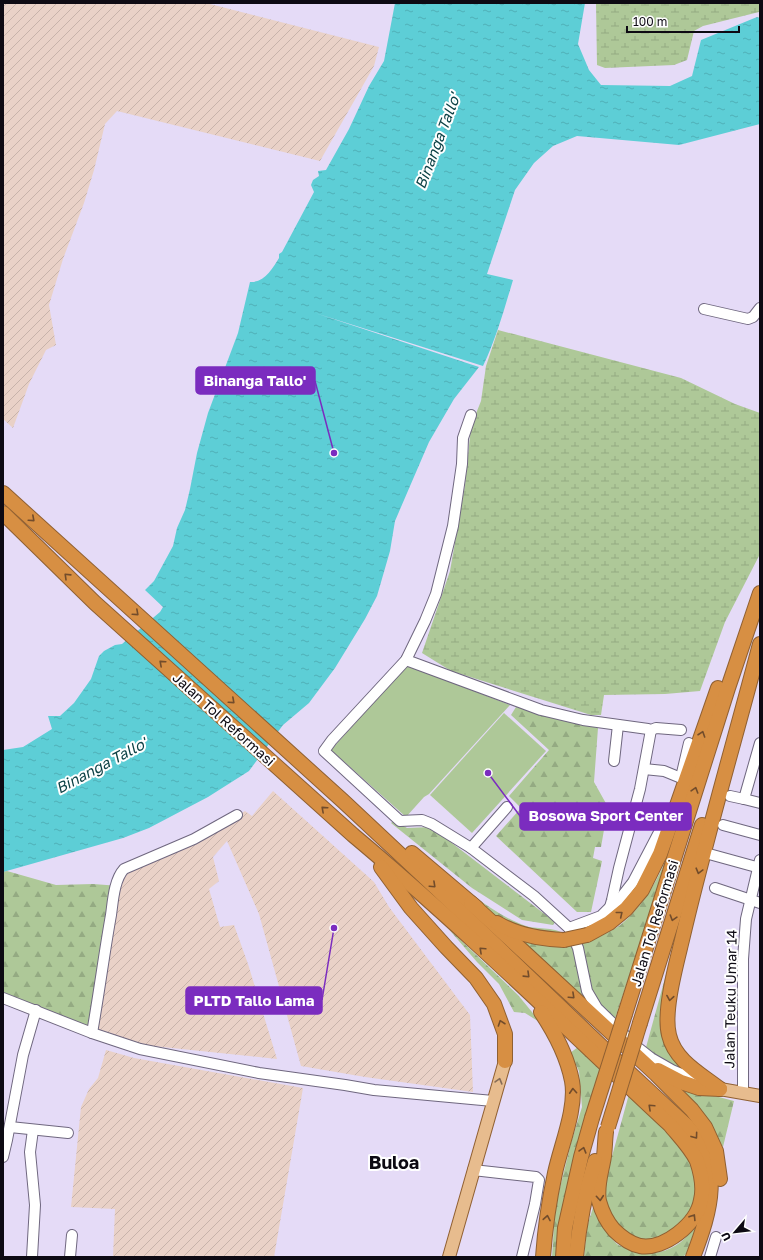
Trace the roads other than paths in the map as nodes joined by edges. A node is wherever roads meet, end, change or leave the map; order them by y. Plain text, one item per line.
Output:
1 (760, 308) edge
2 (704, 309) dead end
3 (471, 415) dead end
4 (3, 493) edge
5 (3, 513) edge
6 (760, 593) edge
7 (760, 640) edge
8 (760, 644) edge
9 (406, 660) junction
10 (618, 725) junction
11 (651, 730) junction
12 (681, 730) dead end
13 (760, 742) edge
14 (689, 743) dead end
15 (614, 761) dead end
16 (644, 769) junction
17 (680, 778) junction
18 (730, 796) dead end
19 (744, 799) junction
20 (343, 801) junction
21 (760, 803) edge
22 (506, 807) dead end
23 (236, 815) dead end
24 (723, 825) dead end
25 (353, 835) junction
26 (760, 835) edge
27 (472, 848) junction
28 (709, 854) dead end
29 (759, 865) edge
30 (715, 888) dead end
31 (750, 899) junction
32 (471, 903) junction
33 (760, 903) edge
34 (610, 907) junction
35 (566, 934) junction
36 (531, 996) junction
37 (3, 998) edge
38 (36, 1010) junction
39 (92, 1033) junction
40 (625, 1046) junction
41 (505, 1061) joint
42 (720, 1089) junction
43 (743, 1092) junction
44 (760, 1096) edge
45 (493, 1101) junction
46 (10, 1127) junction
47 (607, 1129) junction
48 (33, 1130) junction
49 (68, 1133) dead end
50 (3, 1157) edge
51 (473, 1170) junction
52 (72, 1234) dead end
53 (716, 1237) dead end
54 (32, 1257) edge
55 (70, 1257) edge
56 (449, 1257) edge
57 (522, 1257) edge
58 (543, 1257) edge
59 (563, 1257) edge
60 (576, 1257) edge
61 (693, 1257) edge
62 (703, 1257) edge
63 (710, 1257) edge

1 - 2 street
3 - 9 street
4 -> 20 highway, Jalan Tol Reformasi
25 -> 5 highway, Jalan Tol Reformasi
35 -> 6 highway, bridge
59 -> 6 highway, Jalan Tol Reformasi, bridge
7 -> 47 highway, Jalan Tol Reformasi, bridge
8 -> 42 highway
9 - 10 street
9 - 27 street
10 - 11 street
10 - 15 street
11 - 12 street
11 - 16 street
13 - 19 street
14 - 17 street
16 - 17 street
16 - 34 street
17 - 34 street
18 - 19 street
19 - 21 street
20 - 32 highway
20 -> 61 highway
22 - 27 street
23 - 39 street
24 - 26 street
36 -> 25 highway
41 -> 25 highway
27 - 35 street
28 - 29 street
29 - 31 street, Jalan Teuku Umar 14
30 - 31 street
31 - 33 street
31 - 43 street, Jalan Teuku Umar 14
32 - 35 highway
32 -> 40 highway
34 - 35 street
35 - 42 street
47 -> 36 highway
58 -> 36 highway
37 - 38 street
38 - 39 street
38 - 46 street
39 - 45 street
40 - 42 highway
40 - 62 highway
45 -> 41 main road
42 - 43 main road
43 - 44 main road
45 - 51 main road
46 - 48 street
46 - 50 street
47 - 60 highway, Jalan Tol Reformasi
48 - 49 street
48 - 54 street
51 - 56 main road
51 - 57 street
52 - 55 street
53 - 63 street

